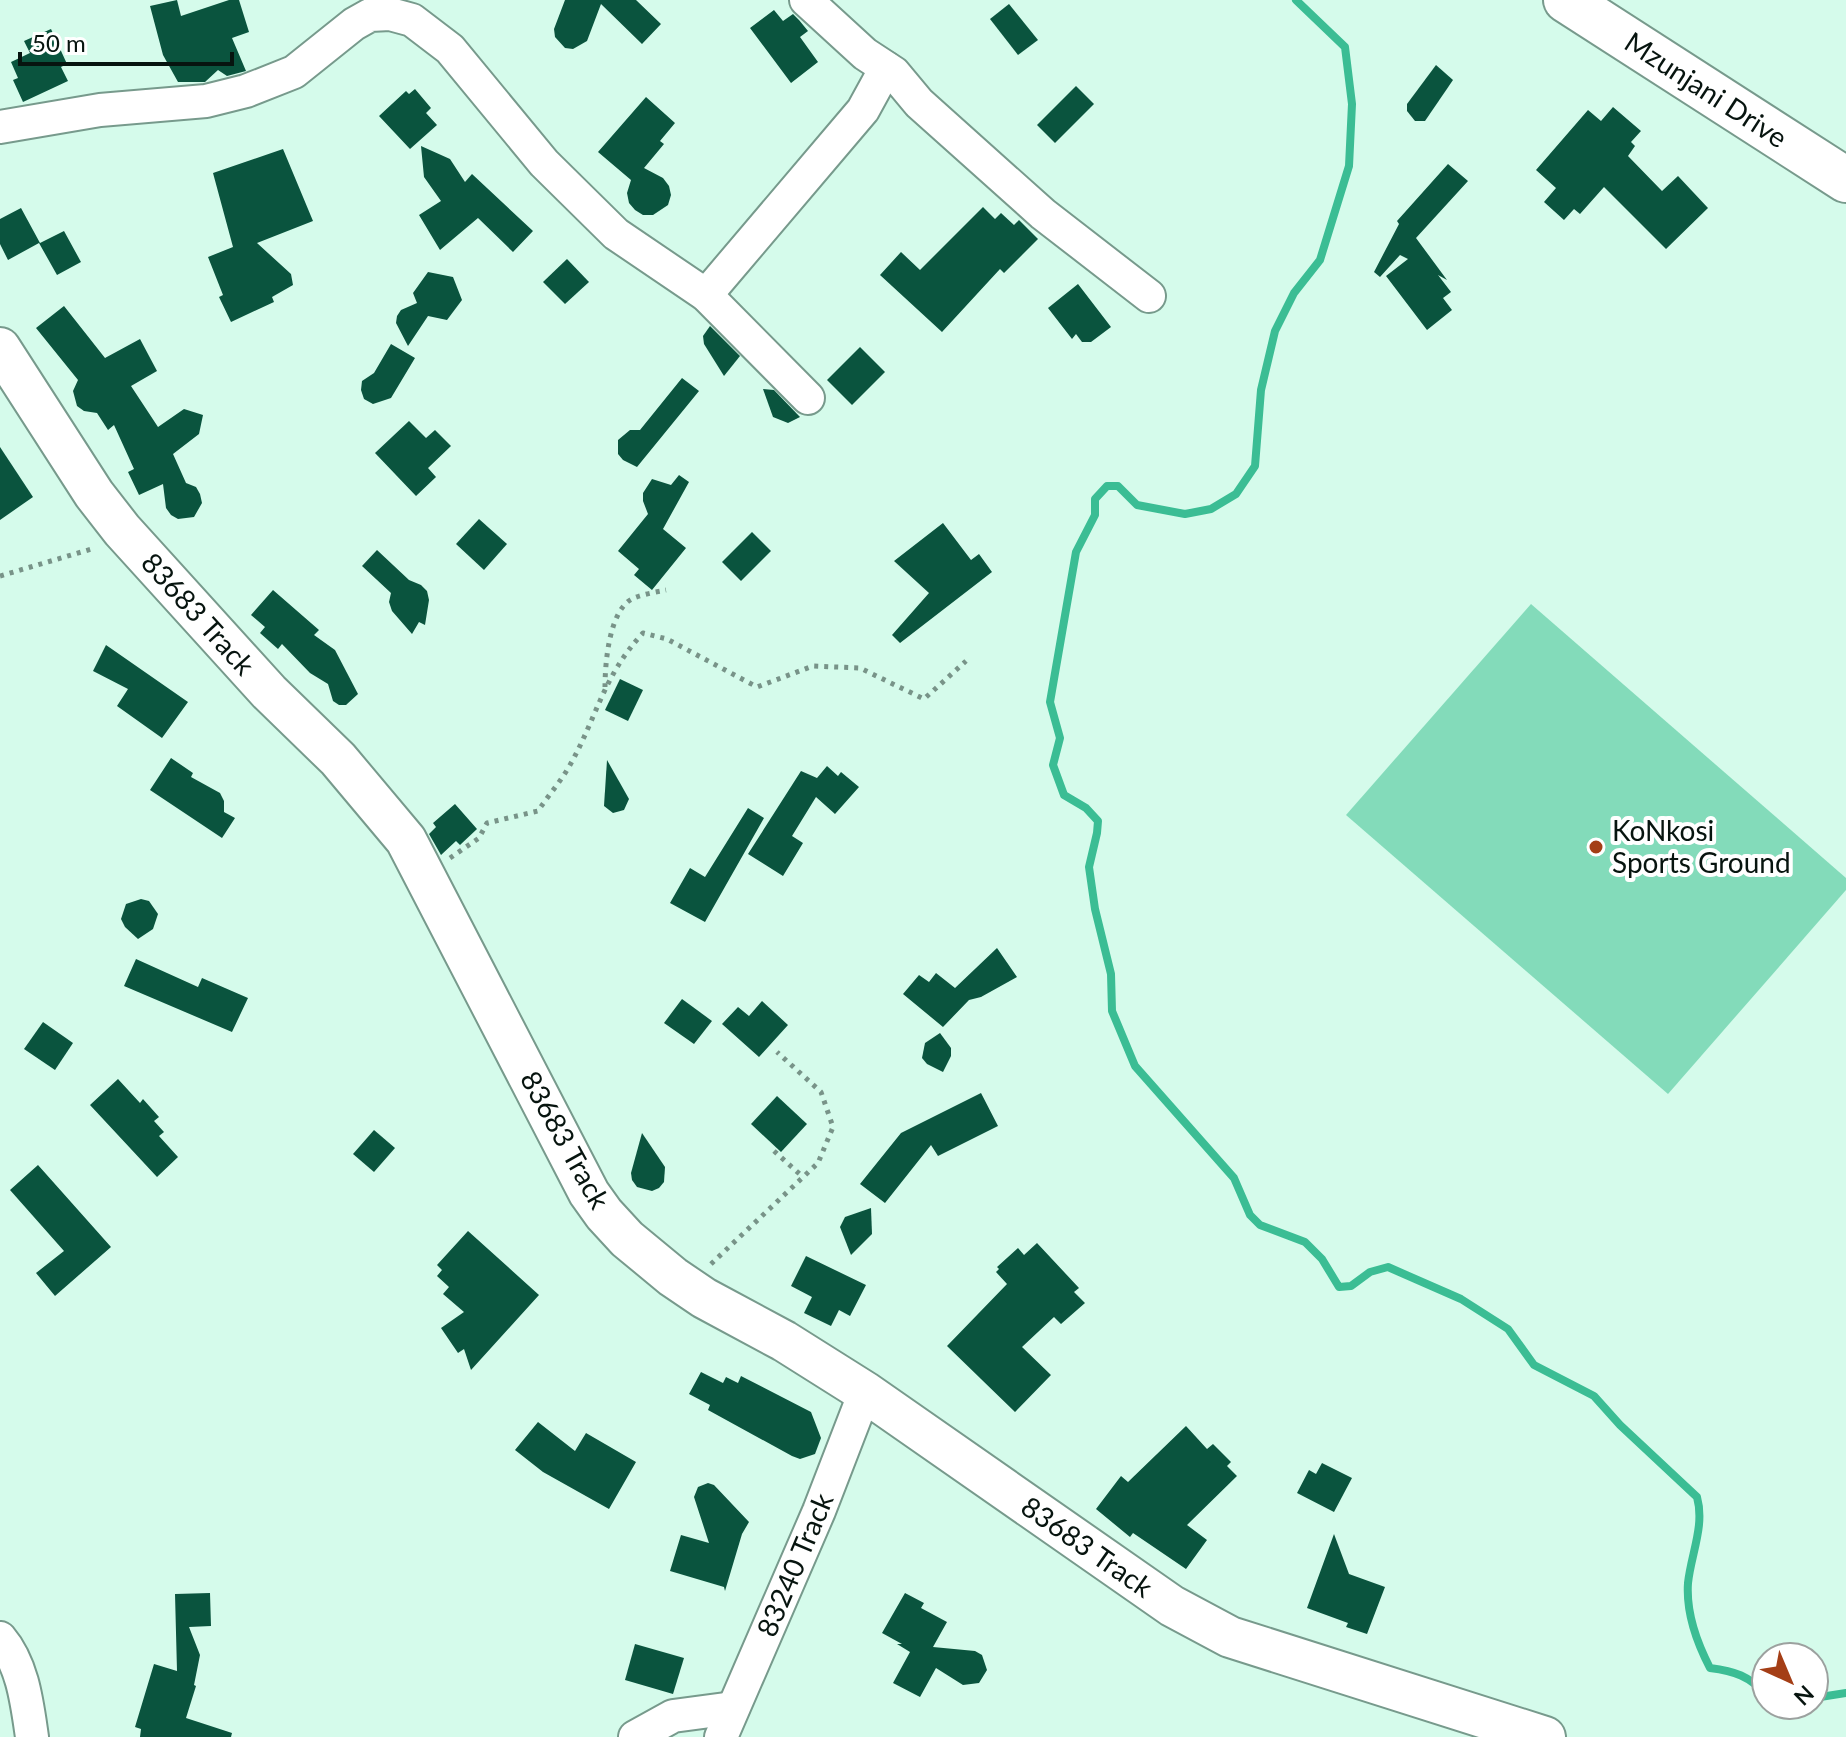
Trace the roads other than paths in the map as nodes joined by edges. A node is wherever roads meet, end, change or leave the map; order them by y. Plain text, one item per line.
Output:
1 (806, 0) edge
2 (1566, 0) edge
3 (886, 68) junction
4 (0, 127) edge
5 (1846, 180) edge
6 (706, 295) junction
7 (1149, 296) dead end
8 (0, 348) edge
9 (808, 398) dead end
10 (865, 1392) junction
11 (0, 1638) edge
12 (727, 1722) edge
13 (32, 1737) edge
14 (635, 1737) edge
15 (1545, 1737) edge

1 - 3 street
2 - 5 main road, Mzunjani Drive
3 - 6 street
3 - 7 street
4 - 6 street
6 - 9 street
8 - 10 street, 83683 Track
10 - 12 street, 83240 Track
10 - 15 street, 83683 Track
11 - 13 street
12 - 14 street

